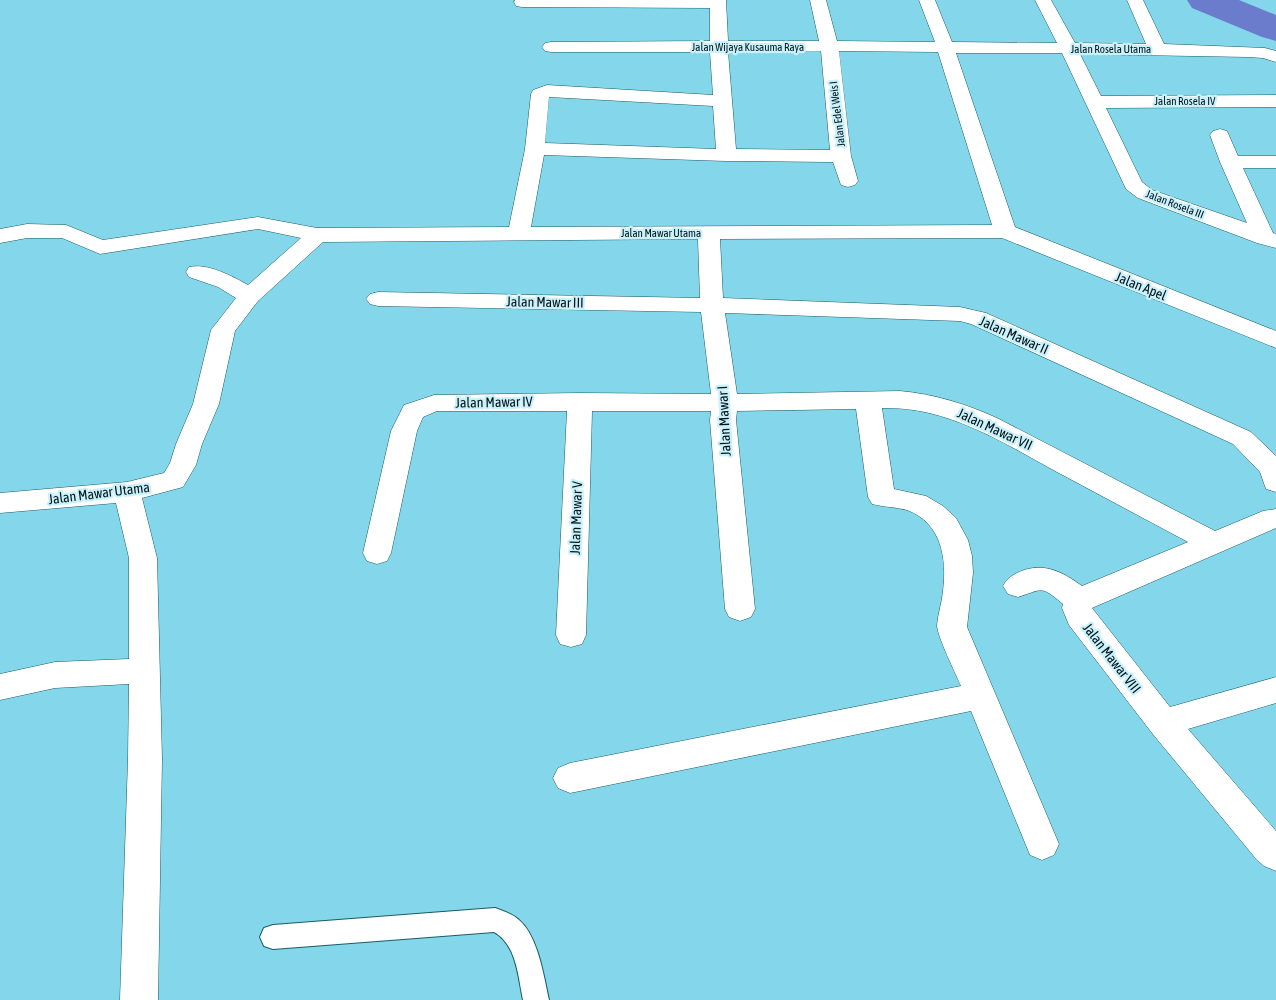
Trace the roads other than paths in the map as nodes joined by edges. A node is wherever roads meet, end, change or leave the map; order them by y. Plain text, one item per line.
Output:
1 (818, 0) edge
2 (927, 0) edge
3 (1043, 0) edge
4 (1135, 0) edge
5 (522, 2) dead end
6 (718, 2) edge
7 (829, 46) junction
8 (550, 47) dead end
9 (719, 47) junction
10 (946, 48) junction
11 (1069, 49) junction
12 (1157, 49) junction
13 (1276, 57) edge
14 (722, 101) junction
15 (1276, 101) edge
16 (1095, 102) junction
17 (1220, 135) dead end
18 (535, 149) junction
19 (726, 155) junction
20 (842, 156) junction
21 (1230, 162) junction
22 (1276, 162) edge
23 (848, 182) dead end
24 (1005, 231) junction
25 (519, 233) junction
26 (709, 233) junction
27 (317, 235) junction
28 (0, 236) edge
29 (1270, 240) edge
30 (198, 272) dead end
31 (250, 296) junction
32 (378, 300) dead end
33 (712, 304) junction
34 (1276, 340) edge
35 (868, 400) junction
36 (580, 401) junction
37 (725, 402) junction
38 (1276, 482) edge
39 (127, 492) junction
40 (0, 503) edge
41 (1275, 515) edge
42 (1213, 543) junction
43 (377, 553) dead end
44 (1018, 586) dead end
45 (1079, 600) junction
46 (740, 609) dead end
47 (571, 635) dead end
48 (143, 671) junction
49 (0, 687) edge
50 (1276, 690) edge
51 (979, 696) junction
52 (1163, 723) junction
53 (570, 778) dead end
54 (1042, 844) dead end
55 (1276, 855) edge
56 (273, 937) dead end
57 (139, 1000) edge
58 (536, 1000) edge

1 - 7 street, Jalan Edel Weis I
2 - 10 street
3 - 11 street, Jalan Rosela III
4 - 12 street
5 - 6 street
6 - 9 street
7 - 9 street, Jalan Wijaya Kusauma Raya
7 - 10 street, Jalan Wijaya Kusauma Raya
7 - 20 street, Jalan Edel Weis I
8 - 9 street, Jalan Wijaya Kusauma Raya
9 - 14 street
10 - 11 street, Jalan Rosela Utama
10 - 24 street
11 - 12 street, Jalan Rosela Utama
11 - 16 street, Jalan Rosela III
12 - 13 street, Jalan Rosela Utama
14 - 18 street
14 - 19 street
15 - 16 street, Jalan Rosela IV
16 - 29 street, Jalan Rosela III
17 - 21 street
18 - 19 street
18 - 25 street
19 - 20 street
20 - 23 street, Jalan Edel Weis I
21 - 22 street
21 - 29 street
24 - 26 street, Jalan Mawar Utama
24 - 34 street, Jalan Apel
25 - 26 street, Jalan Mawar Utama
25 - 27 street, Jalan Mawar Utama
26 - 33 street, Jalan Mawar I
27 - 28 street, Jalan Mawar Utama
27 - 31 street, Jalan Mawar Utama
30 - 31 street
31 - 39 street, Jalan Mawar Utama
32 - 33 street, Jalan Mawar III
33 - 37 street, Jalan Mawar I
33 - 38 street, Jalan Mawar II
35 - 37 street, Jalan Mawar VII
35 - 42 street, Jalan Mawar VII
35 - 51 street
36 - 37 street, Jalan Mawar IV
36 - 43 street, Jalan Mawar IV
36 - 47 street, Jalan Mawar V
37 - 46 street, Jalan Mawar I
39 - 40 street, Jalan Mawar Utama
39 - 48 street
41 - 42 street
42 - 45 street
44 - 45 street
45 - 52 street, Jalan Mawar VIII
48 - 49 street
48 - 57 street
50 - 52 street
51 - 53 street
51 - 54 street
52 - 55 street, Jalan Mawar VIII
56 - 58 lane

